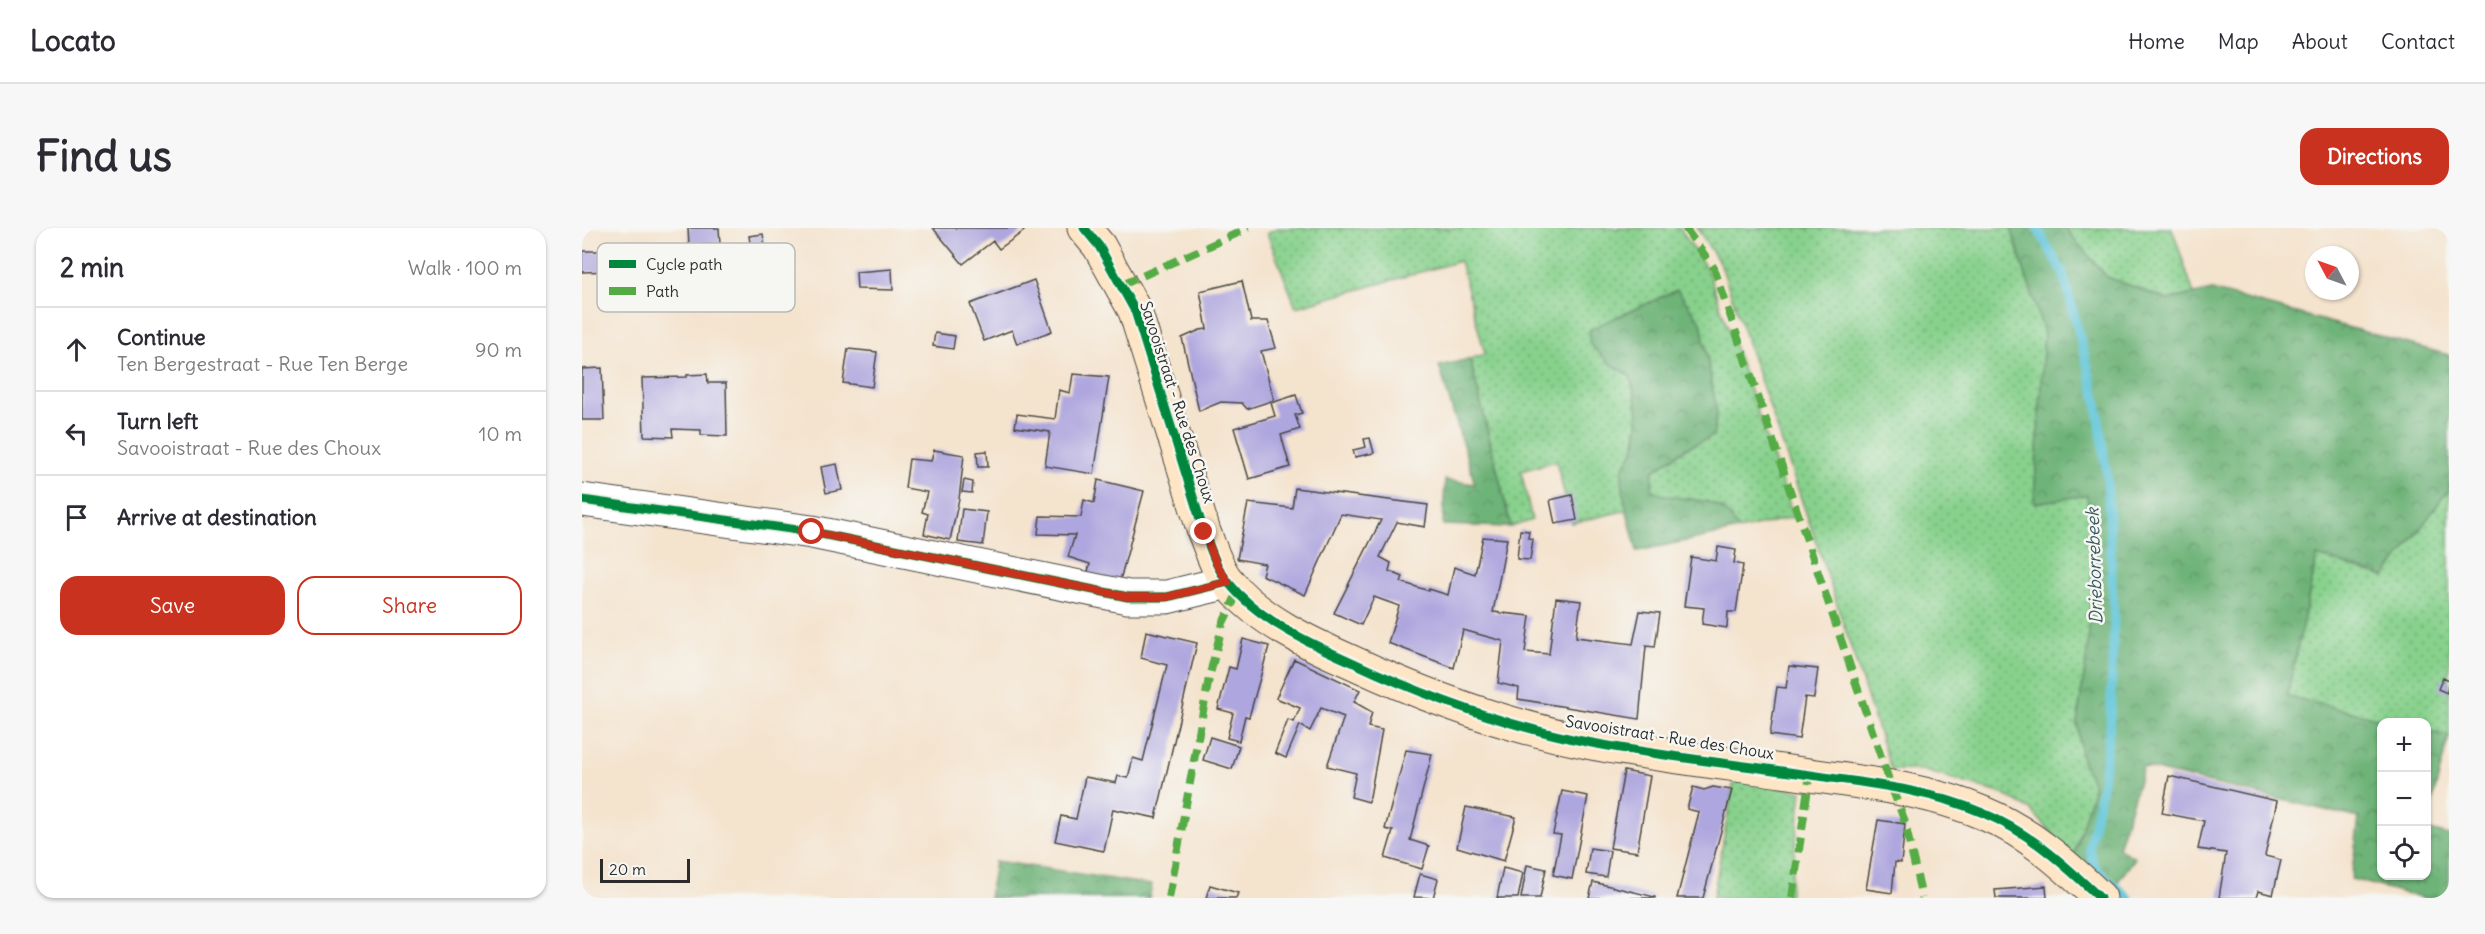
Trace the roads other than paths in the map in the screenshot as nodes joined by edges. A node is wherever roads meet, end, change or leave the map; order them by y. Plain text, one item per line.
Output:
1 (1084, 228) edge
2 (582, 500) edge
3 (1228, 582) junction
4 (2100, 898) edge

1 - 3 main road, Savooistraat - Rue des Choux
2 - 3 street
3 - 4 main road, Savooistraat - Rue des Choux

